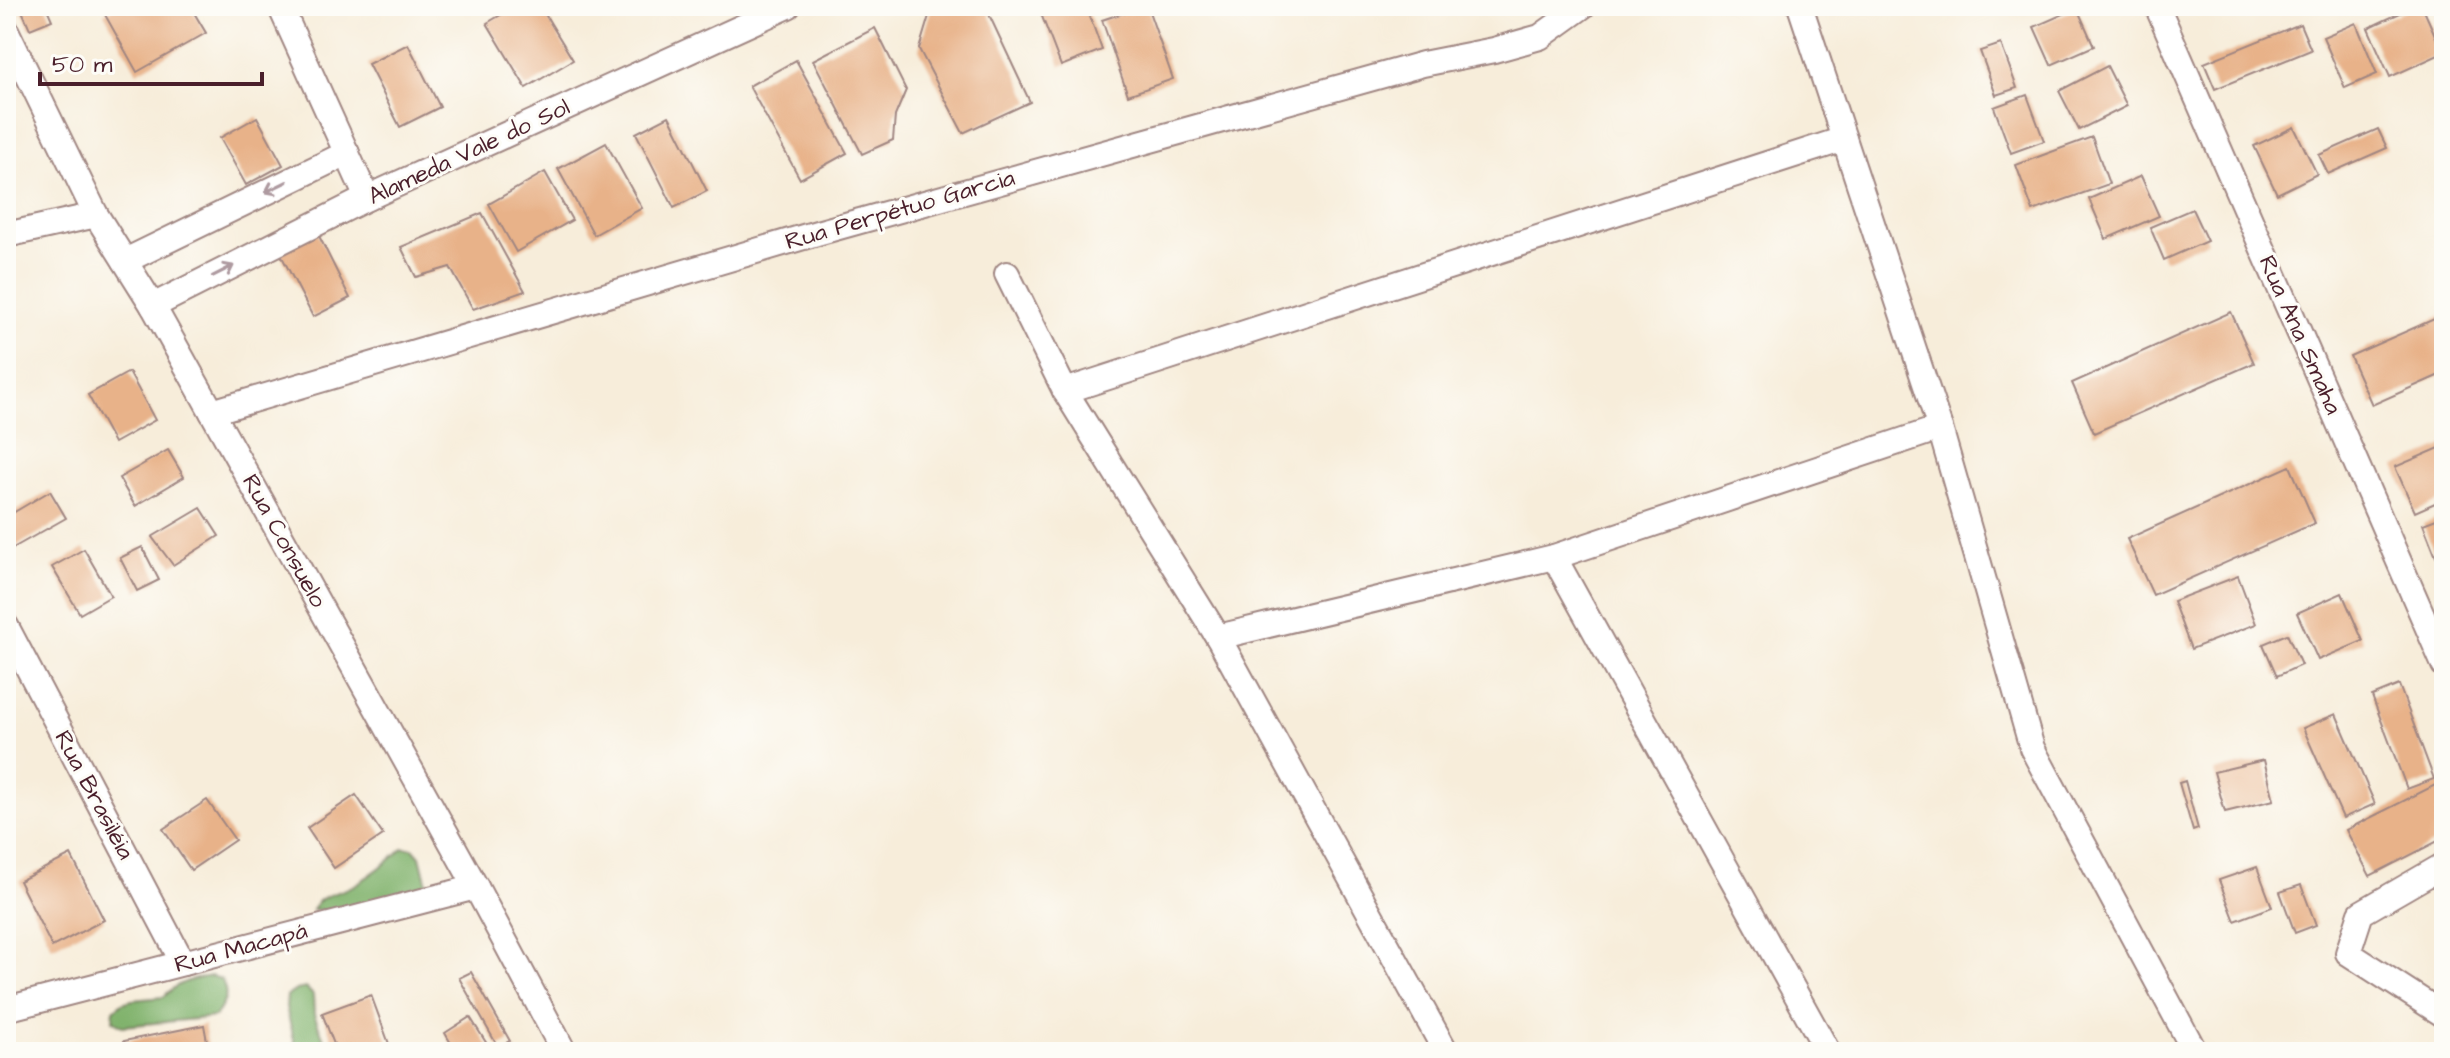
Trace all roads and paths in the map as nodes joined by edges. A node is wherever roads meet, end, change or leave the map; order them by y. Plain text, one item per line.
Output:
1 (280, 6) edge
2 (788, 6) edge
3 (1583, 6) edge
4 (1800, 6) edge
5 (2157, 6) edge
6 (6, 30) edge
7 (1844, 139) junction
8 (347, 153) junction
9 (367, 198) junction
10 (96, 215) junction
11 (6, 235) edge
12 (125, 261) junction
13 (1007, 274) dead end
14 (153, 306) junction
15 (1065, 391) junction
16 (212, 412) junction
17 (1940, 428) junction
18 (1554, 557) junction
19 (6, 626) edge
20 (1218, 637) junction
21 (2444, 665) edge
22 (2444, 865) edge
23 (476, 887) junction
24 (183, 963) junction
25 (6, 1009) edge
26 (2444, 1015) edge
27 (564, 1052) edge
28 (1446, 1052) edge
29 (1828, 1052) edge
30 (2195, 1052) edge

1 - 8 street
2 - 9 street, Alameda Vale do Sol
3 - 16 street, Rua Perpétuo Garcia
4 - 7 street
5 - 21 street, Rua Ana Smaha
6 - 10 street, Rua Consuelo
7 - 15 street
7 - 17 street
8 - 9 street
8 -> 12 street
14 -> 9 street, Alameda Vale do Sol
10 - 11 street
10 - 12 street, Rua Consuelo
12 - 14 street, Rua Consuelo
13 - 15 street
14 - 16 street, Rua Consuelo
15 - 20 street
16 - 23 street, Rua Consuelo
17 - 18 street
17 - 30 street
18 - 20 street
18 - 29 street
19 - 24 street, Rua Brasiléia
20 - 28 street
22 - 26 street
23 - 24 street, Rua Macapá
23 - 27 street, Rua Consuelo
24 - 25 street, Rua Macapá

